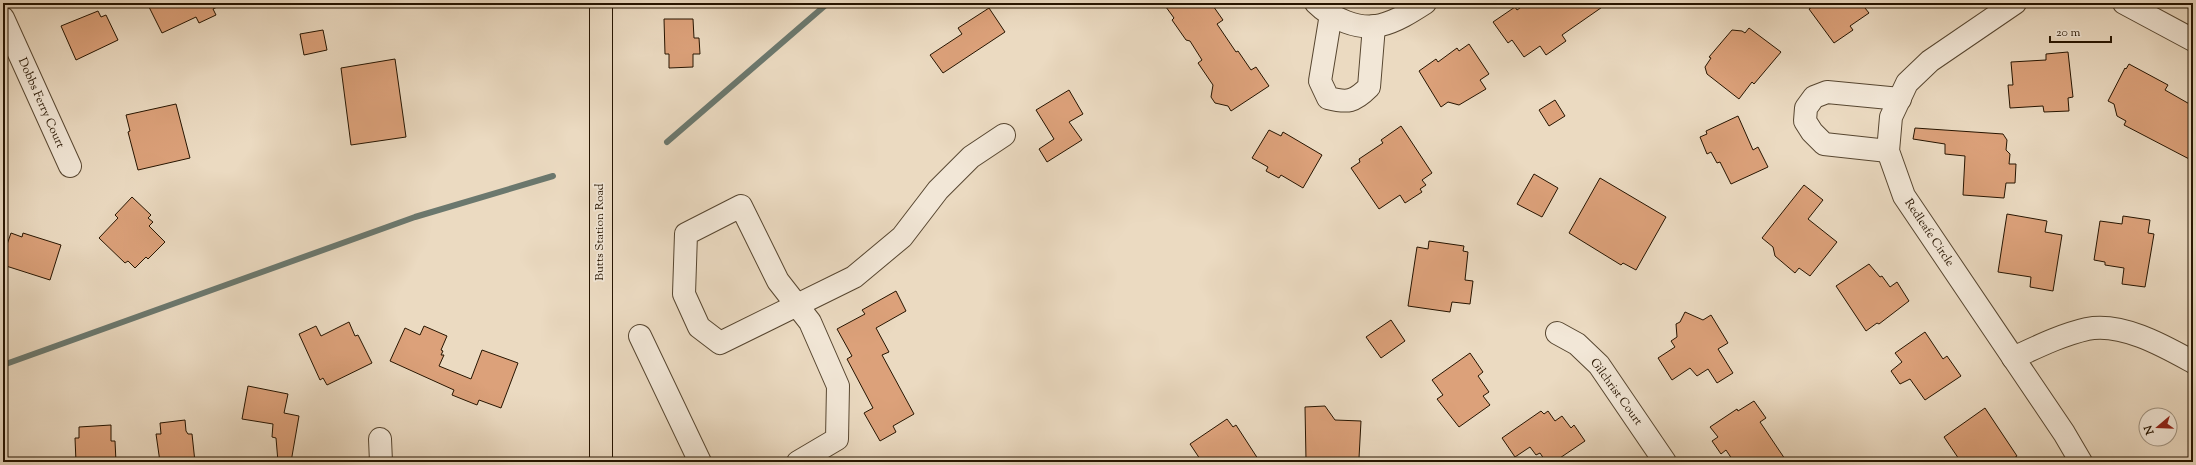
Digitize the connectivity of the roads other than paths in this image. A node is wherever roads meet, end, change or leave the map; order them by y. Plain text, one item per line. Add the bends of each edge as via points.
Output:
1 (602, 3) edge
2 (1425, 3) edge
3 (2015, 3) edge
4 (2124, 3) edge
5 (1324, 8) edge
6 (3, 18) edge
7 (1374, 26) junction
8 (2193, 40) edge
9 (1900, 99) junction
10 (1004, 135) dead end
11 (1888, 151) junction
12 (70, 166) dead end
13 (797, 306) junction
14 (1557, 333) dead end
15 (640, 336) dead end
16 (2013, 358) junction
17 (2193, 362) edge
18 (380, 439) dead end
19 (381, 462) edge
20 (601, 462) edge
21 (700, 462) edge
22 (798, 462) edge
23 (1665, 462) edge
24 (2081, 462) edge

1 - 20 main road, Butts Station Road
2 - 7 street via 1407,14 1380,26
3 - 9 street, Redleafe Circle via 1930,61 1907,83
4 - 8 street
5 - 7 street via 1350,25
5 - 7 street via 1320,81 1328,98 1344,102 1358,98 1369,88
6 - 12 street, Dobbs Ferry Court
9 - 11 street, Redleafe Circle via 1891,117
9 - 11 street via 1827,92 1814,97 1806,108 1805,121 1824,144
10 - 13 street via 971,157 938,190 902,237 854,277
11 - 16 street, Redleafe Circle via 1904,196
13 - 13 street via 778,281 741,206 686,234 684,294 699,327 720,343
13 - 22 street via 810,322 838,386 837,439
14 - 23 street, Gilchrist Court via 1577,344 1599,365
15 - 21 street
16 - 17 street via 2056,338 2089,329 2117,330 2153,340
16 - 24 street, Redleafe Circle
18 - 19 street

